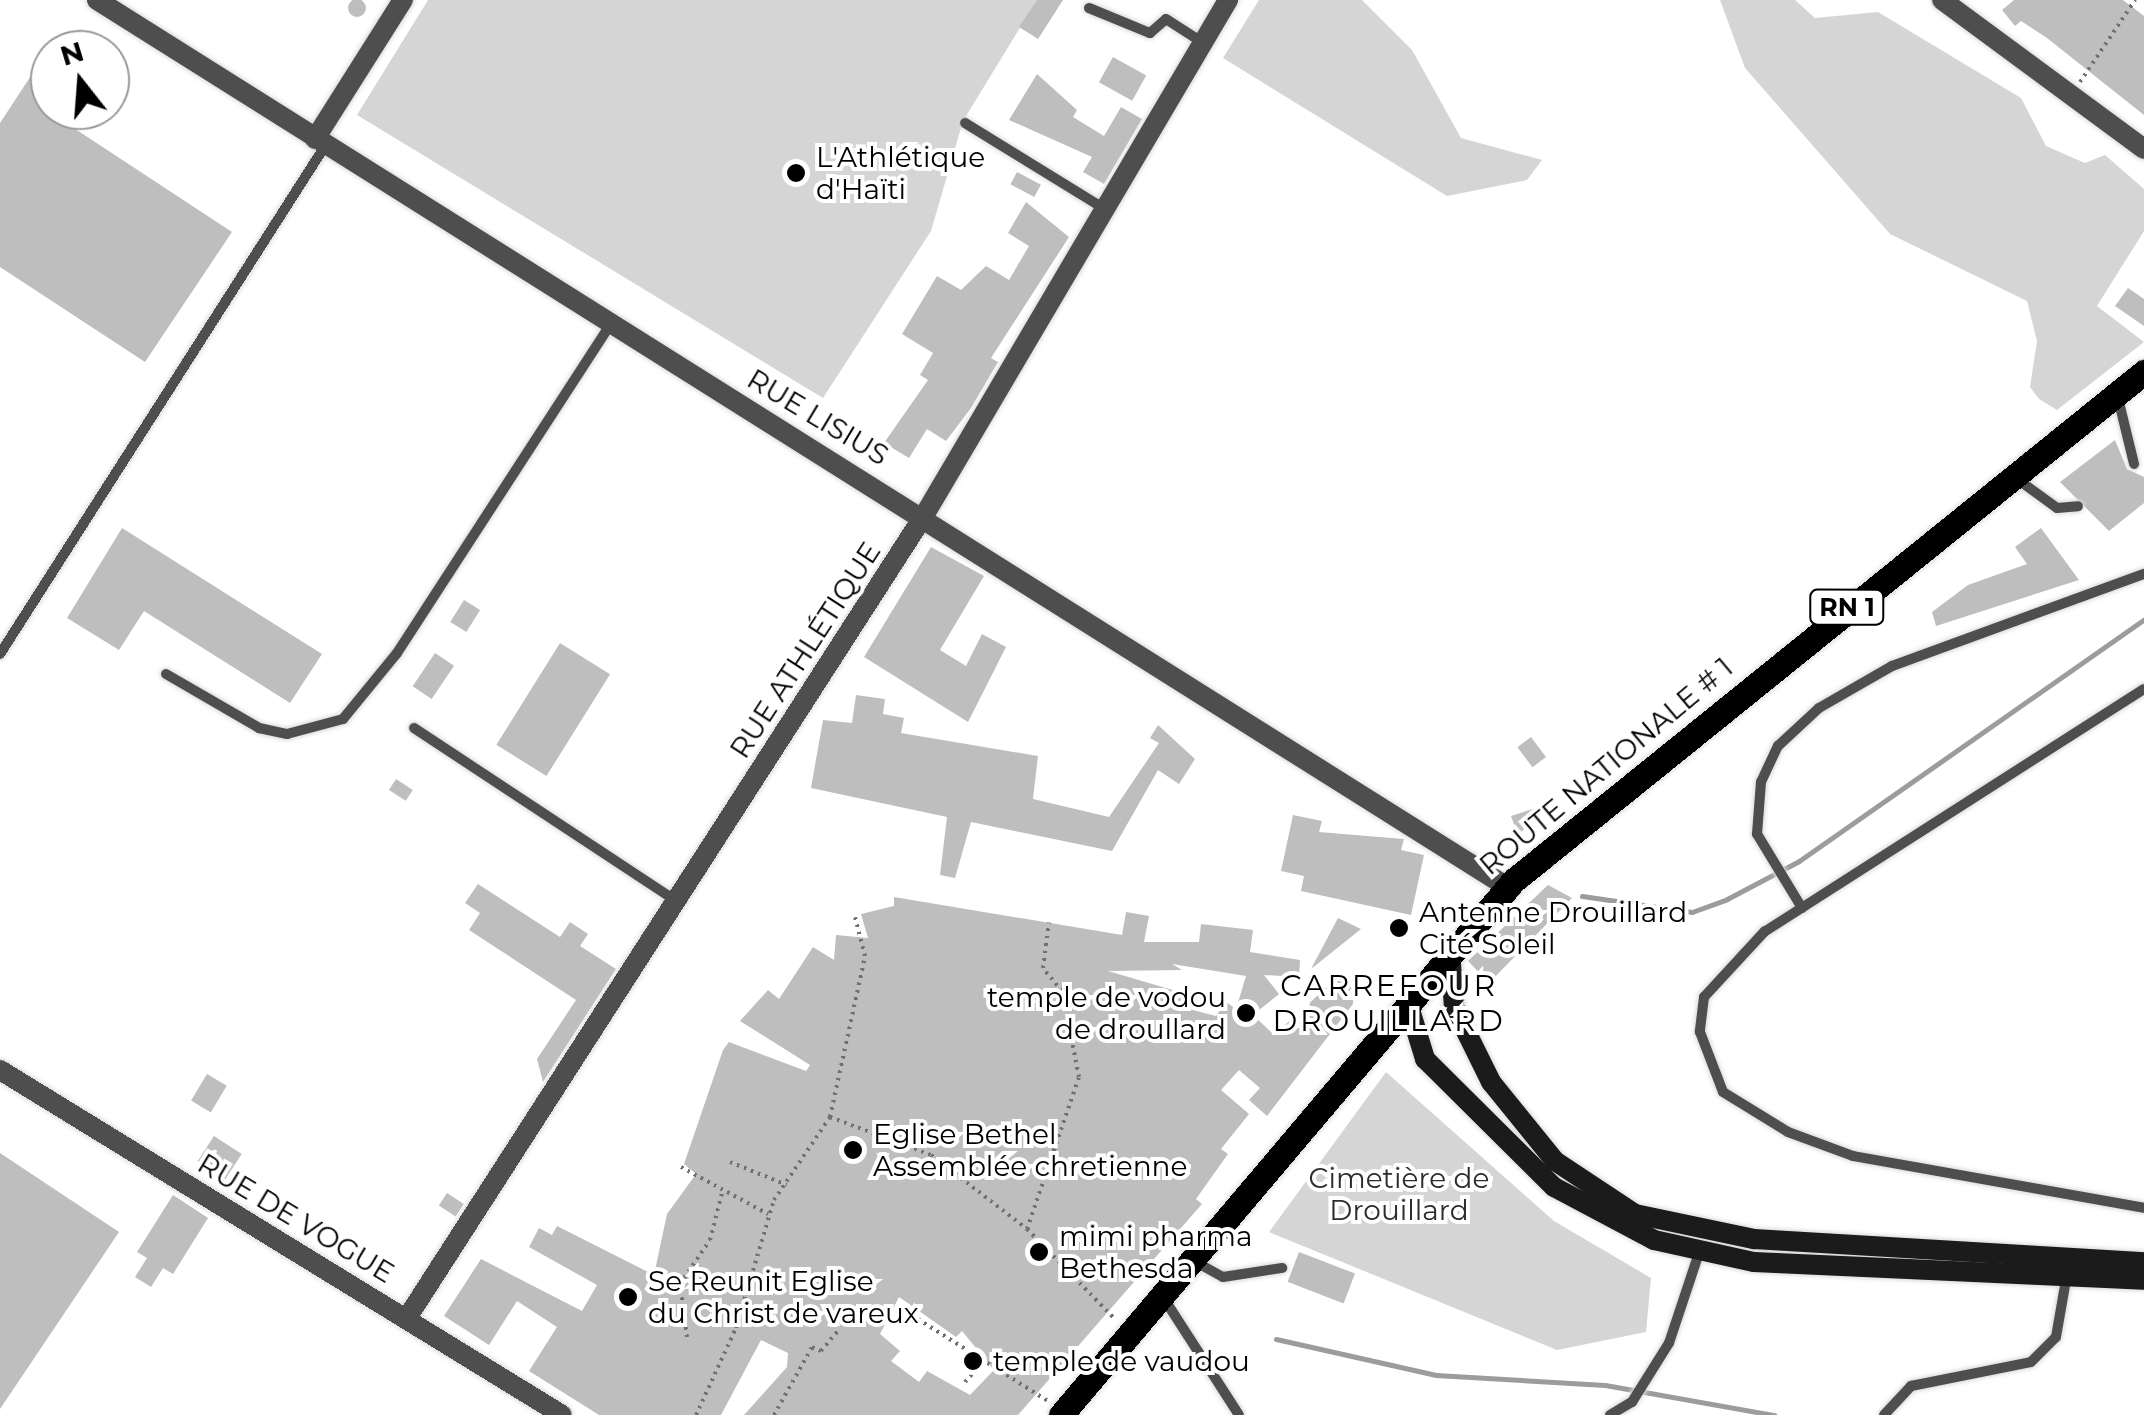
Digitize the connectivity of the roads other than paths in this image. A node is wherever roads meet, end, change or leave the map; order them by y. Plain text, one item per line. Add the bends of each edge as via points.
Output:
1 (97, 0) edge
2 (404, 0) edge
3 (1228, 0) edge
4 (1942, 0) edge
5 (1089, 8) dead end
6 (1202, 42) junction
7 (964, 124) dead end
8 (320, 142) junction
9 (2144, 149) edge
10 (1103, 208) junction
11 (612, 322) junction
12 (2144, 372) edge
13 (2116, 394) junction
14 (2134, 464) dead end
15 (2012, 476) junction
16 (2078, 506) dead end
17 (925, 514) junction
18 (2144, 574) edge
19 (0, 654) edge
20 (166, 674) dead end
21 (2144, 689) edge
22 (414, 728) dead end
23 (1510, 884) junction
24 (676, 900) junction
25 (1802, 908) junction
26 (1450, 945) junction
27 (1407, 1000) junction
28 (0, 1070) edge
29 (2144, 1208) edge
30 (1699, 1253) junction
31 (1188, 1258) junction
32 (2144, 1262) edge
33 (1282, 1268) dead end
34 (2067, 1273) junction
35 (2144, 1280) edge
36 (1160, 1292) junction
37 (408, 1318) junction
38 (1064, 1411) edge
39 (562, 1415) edge
40 (1239, 1415) edge
41 (1610, 1415) edge
42 (1884, 1415) edge

1 - 8 street, RUE LISIUS
2 - 8 street
3 - 6 street, RUE ATHLÉTIQUE
4 - 9 street
5 - 6 lane via 1150,33 1166,20
6 - 10 street, RUE ATHLÉTIQUE
7 - 10 lane
8 - 11 street, RUE LISIUS
8 - 19 lane
10 - 17 street, RUE ATHLÉTIQUE
11 - 17 street, RUE LISIUS
11 - 20 lane via 397,653 343,719 287,734 258,728
12 - 13 main road, ROUTE NATIONALE # 1 / RN 1
13 - 14 lane
13 - 15 main road, ROUTE NATIONALE # 1 / RN 1
15 - 16 lane via 2057,508
15 - 23 main road, ROUTE NATIONALE # 1 / RN 1
17 - 23 street, RUE LISIUS
17 - 24 street, RUE ATHLÉTIQUE
18 - 25 lane via 1948,642 1819,708 1778,746 1755,810 1768,858
21 - 25 lane
22 - 24 lane
23 - 26 main road, ROUTE NATIONALE # 1 / RN 1
24 - 37 street, RUE ATHLÉTIQUE
25 - 29 lane via 1740,954 1704,997 1704,1059 1746,1114 1853,1156
26 - 27 main road, ROUTE NATIONALE # 1 / RN 1
26 - 32 main road via 1454,1007 1491,1082 1556,1161 1634,1214 1754,1240
27 - 30 main road via 1425,1059 1554,1187 1617,1226
27 - 31 main road, ROUTE NATIONALE # 1 / RN 1
28 - 37 street, RUE DE VOGUE
30 - 34 main road
30 - 41 lane via 1658,1362 1632,1402
31 - 33 lane via 1223,1277
31 - 36 main road, ROUTE NATIONALE # 1 / RN 1
34 - 35 main road
34 - 42 lane via 2056,1337 2031,1362 1911,1386
36 - 38 main road, ROUTE NATIONALE # 1 / RN 1
36 - 40 lane
37 - 39 street, RUE DE VOGUE

